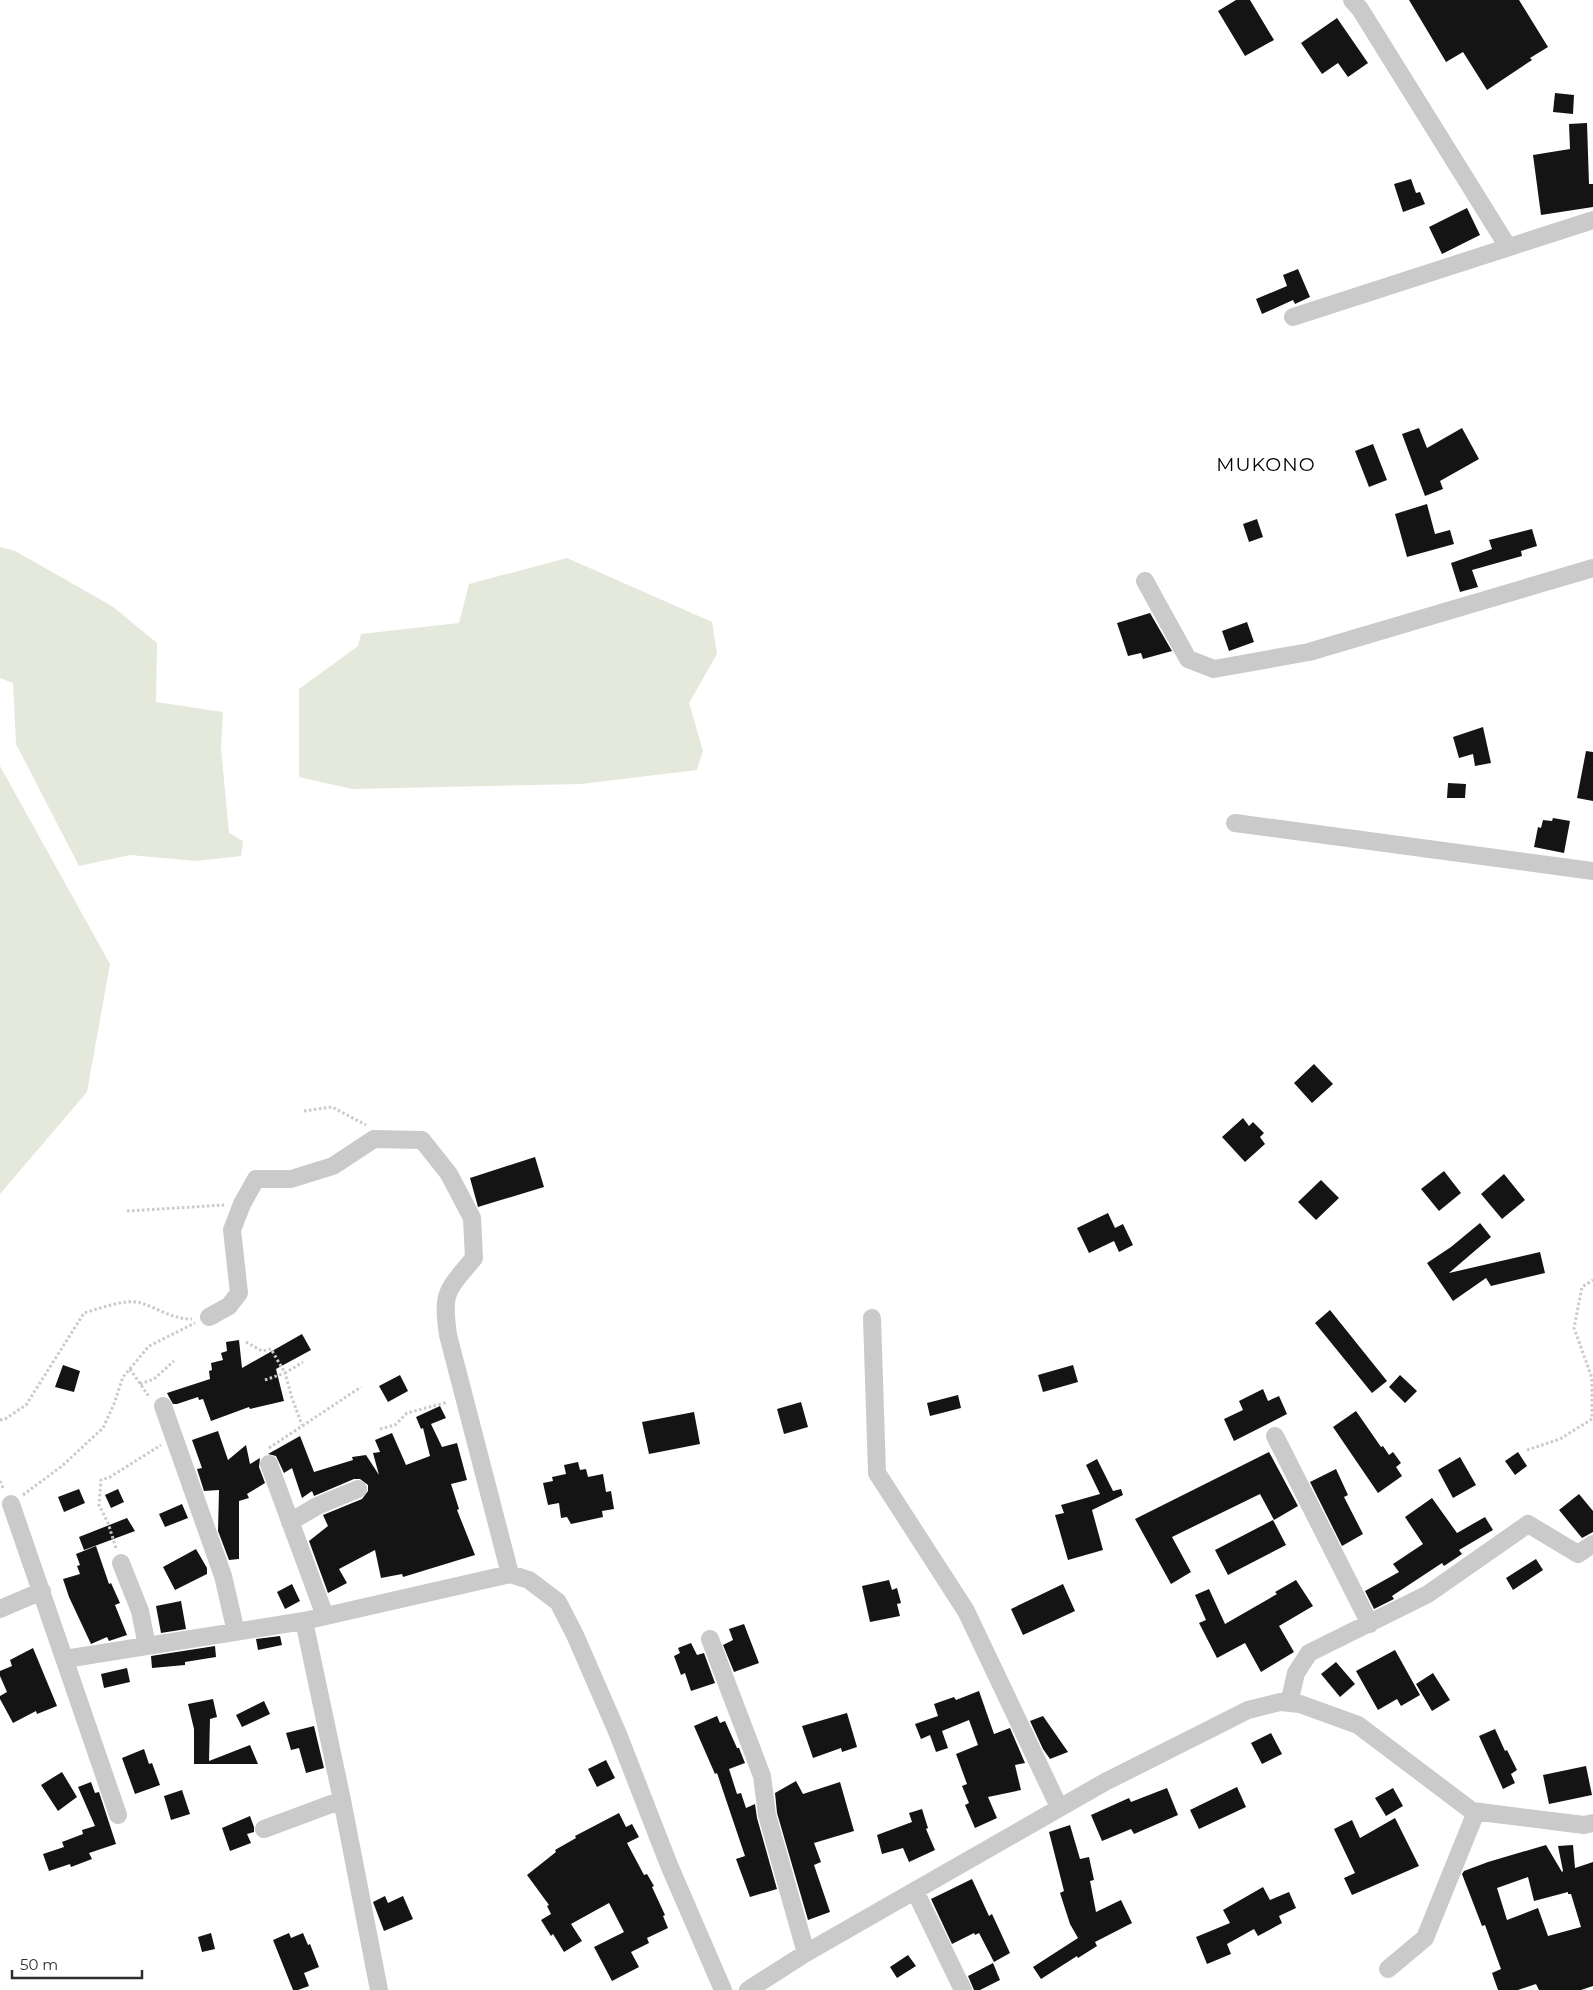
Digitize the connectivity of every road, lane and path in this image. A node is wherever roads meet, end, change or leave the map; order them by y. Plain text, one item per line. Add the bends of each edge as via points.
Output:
1 (1352, 0) edge
2 (1593, 220) edge
3 (1508, 247) junction
4 (1293, 316) dead end
5 (1593, 568) edge
6 (1145, 581) dead end
7 (1235, 823) dead end
8 (1593, 871) edge
9 (304, 1111) dead end
10 (374, 1139) junction
11 (242, 1204) junction
12 (127, 1212) dead end
13 (1593, 1280) edge
14 (209, 1317) junction
15 (872, 1318) dead end
16 (246, 1342) dead end
17 (174, 1361) dead end
18 (303, 1362) dead end
19 (130, 1369) junction
20 (285, 1373) junction
21 (265, 1380) dead end
22 (140, 1384) junction
23 (361, 1387) dead end
24 (464, 1397) junction
25 (163, 1406) joint
26 (0, 1420) edge
27 (302, 1425) junction
28 (380, 1429) dead end
29 (174, 1436) junction
30 (1275, 1436) dead end
31 (1526, 1450) dead end
32 (269, 1464) joint
33 (358, 1489) dead end
34 (11, 1504) joint
35 (290, 1522) junction
36 (1593, 1544) edge
37 (121, 1562) joint
38 (510, 1574) junction
39 (42, 1592) junction
40 (0, 1608) edge
41 (325, 1616) junction
42 (304, 1621) junction
43 (1370, 1624) junction
44 (236, 1632) junction
45 (710, 1639) dead end
46 (147, 1646) junction
47 (64, 1658) junction
48 (1289, 1704) junction
49 (342, 1800) junction
50 (1059, 1807) junction
51 (1476, 1812) junction
52 (118, 1815) dead end
53 (1593, 1823) edge
54 (264, 1829) dead end
55 (915, 1891) junction
56 (806, 1953) junction
57 (1388, 1969) dead end
58 (379, 1990) edge
59 (723, 1990) edge
60 (748, 1990) edge
61 (963, 1990) edge

1 - 3 street
2 - 3 street
3 - 4 street
5 - 6 street via 1309,652 1214,670 1188,659
7 - 8 street
9 - 10 path via 332,1106 366,1125
10 - 11 street via 333,1166 291,1179 256,1179
10 - 24 street via 422,1140 449,1174 472,1218 474,1258 448,1290 444,1307
11 - 12 path
11 - 14 street via 232,1230 239,1294 229,1306
13 - 31 path via 1582,1287 1574,1328 1592,1378 1592,1419 1560,1439
14 - 19 path via 148,1346
14 - 26 path via 189,1320 138,1302 84,1313 26,1405
15 - 50 street via 877,1473 966,1611
16 - 20 path via 262,1351 271,1349
17 - 22 path via 154,1379
18 - 20 path
19 - 22 path
19 - 34 path via 123,1377 102,1428 62,1466
20 - 21 path
20 - 27 path
22 - 25 path via 153,1402
23 - 27 path
24 - 28 path via 408,1413 395,1425
24 - 38 street
25 - 29 street
27 - 32 path via 268,1447
29 - 37 path via 101,1480 99,1505
29 - 44 street via 223,1576
30 - 43 street
32 - 35 street
33 - 35 street via 317,1506
34 - 39 street
35 - 41 street
36 - 43 street via 1578,1554 1528,1524 1428,1594
37 - 46 street via 140,1611
38 - 41 street
38 - 59 street via 530,1580 558,1602 575,1635
39 - 40 street
39 - 47 street
41 - 42 street
42 - 44 street
42 - 49 street
43 - 48 street via 1309,1653 1296,1673
44 - 46 street
45 - 56 street via 762,1776 767,1815
46 - 47 street
47 - 52 street
48 - 50 street via 1280,1702 1248,1710
48 - 51 street via 1300,1704 1358,1725
49 - 54 street
49 - 58 street
50 - 55 street
51 - 53 street via 1584,1825
51 - 57 street via 1426,1938
55 - 56 street
55 - 61 street
56 - 60 street

